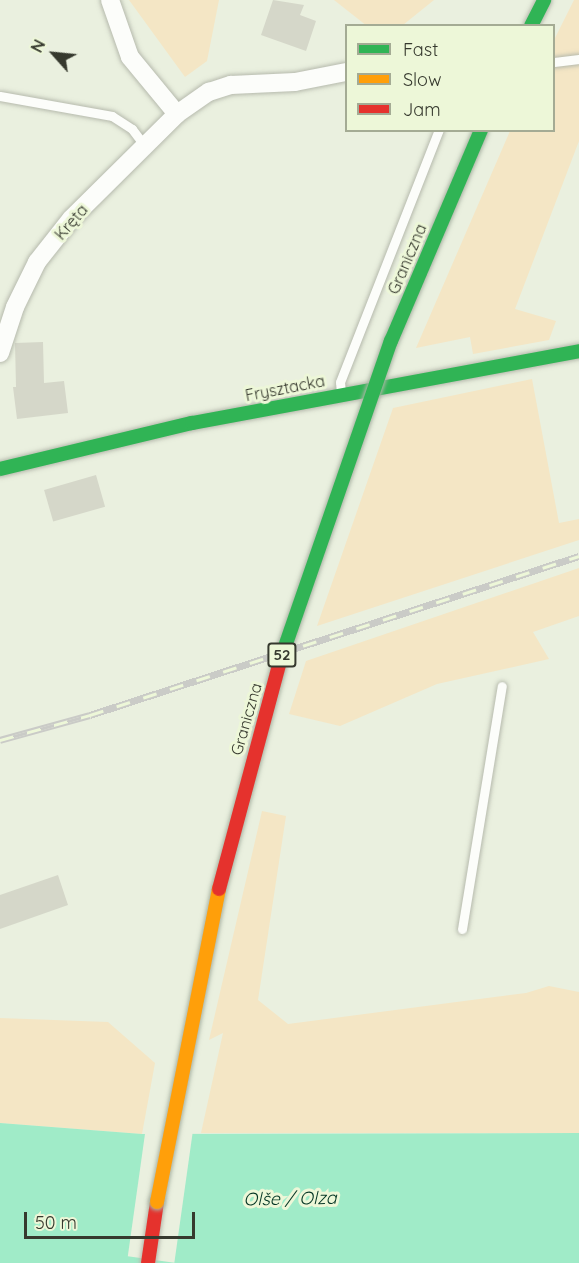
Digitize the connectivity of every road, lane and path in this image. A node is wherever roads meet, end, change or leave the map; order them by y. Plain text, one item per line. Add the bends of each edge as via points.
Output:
1 (110, 0) edge
2 (544, 0) edge
3 (532, 24) edge
4 (579, 59) edge
5 (555, 62) edge
6 (345, 72) edge
7 (0, 96) edge
8 (177, 114) junction
9 (439, 132) edge
10 (481, 132) edge
11 (145, 146) junction
12 (579, 351) edge
13 (0, 353) edge
14 (341, 393) junction
15 (0, 469) edge
16 (502, 686) dead end
17 (462, 929) dead end
18 (148, 1263) edge

1 - 8 street via 130,57
2 - 3 main road
4 - 5 lane
6 - 8 street, Kręta via 295,82 231,85 208,92
7 - 11 lane via 112,116 132,129
8 - 11 street, Kręta
9 - 14 lane via 340,382
10 - 18 main road, Graniczna / 52, bridge via 391,341 288,636 252,754 204,946
11 - 13 street, Kręta via 71,219 37,262 15,308
12 - 14 main road, Frysztacka
14 - 15 main road, Frysztacka via 192,423
16 - 17 lane

